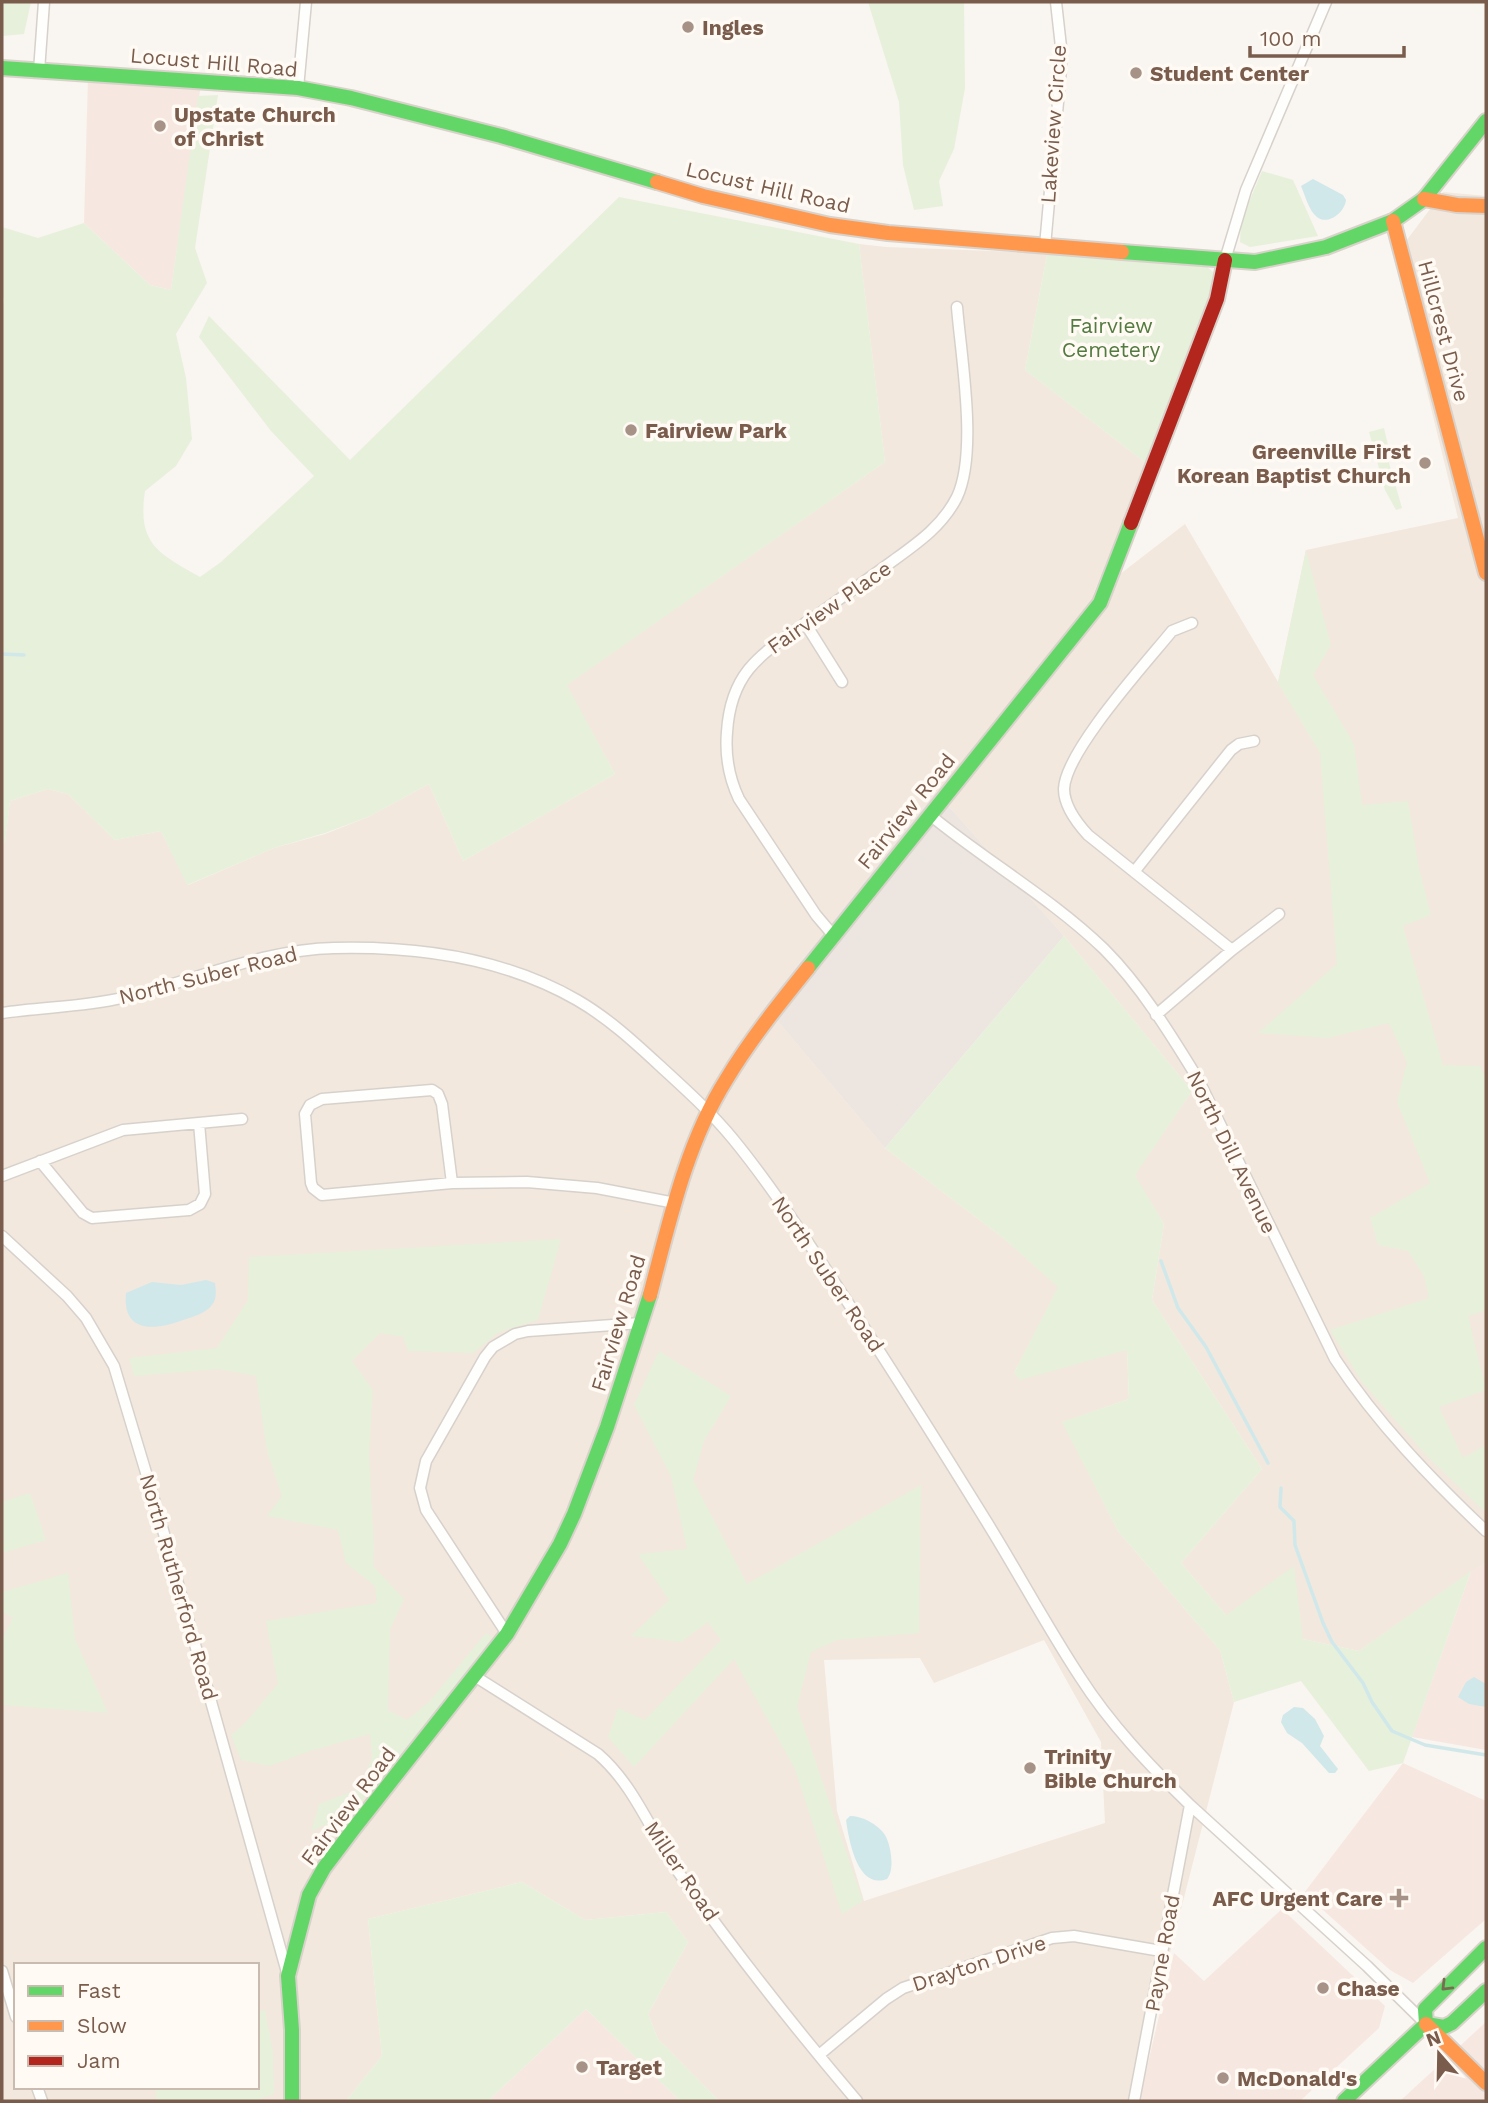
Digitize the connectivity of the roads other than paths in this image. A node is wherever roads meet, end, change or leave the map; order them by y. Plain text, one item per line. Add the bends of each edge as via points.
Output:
1 (44, 2) edge
2 (306, 2) edge
3 (1056, 2) edge
4 (1326, 2) edge
5 (2, 68) edge
6 (39, 71) junction
7 (298, 88) junction
8 (1486, 121) edge
9 (1424, 198) junction
10 (1486, 206) edge
11 (1393, 221) junction
12 (1045, 246) junction
13 (1225, 260) junction
14 (957, 307) dead end
15 (1486, 573) edge
16 (805, 623) junction
17 (1192, 624) dead end
18 (842, 682) dead end
19 (1254, 741) dead end
20 (930, 815) junction
21 (1134, 872) junction
22 (1279, 914) dead end
23 (833, 936) junction
24 (1232, 950) junction
25 (2, 1013) edge
26 (1156, 1015) junction
27 (709, 1113) junction
28 (242, 1118) dead end
29 (199, 1123) junction
30 (40, 1161) junction
31 (2, 1176) edge
32 (452, 1183) junction
33 (675, 1203) junction
34 (2, 1236) edge
35 (641, 1323) junction
36 (1486, 1531) edge
37 (508, 1634) junction
38 (476, 1676) junction
39 (1190, 1805) junction
40 (1486, 1948) edge
41 (1161, 1951) junction
42 (2, 1971) edge
43 (288, 1976) junction
44 (1486, 1991) edge
45 (14, 2010) edge
46 (1426, 2024) junction
47 (819, 2055) junction
48 (1486, 2083) edge
49 (292, 2101) edge
50 (857, 2101) edge
51 (1133, 2101) edge
52 (1344, 2101) edge

1 - 6 street
2 - 7 street
3 - 12 street, Lakeview Circle via 1062,47
4 - 13 street via 1246,190
5 - 6 street, Locust Hill Road
6 - 7 street, Locust Hill Road
7 - 12 street, Locust Hill Road via 431,117 784,216 888,233
8 - 9 street, Locust Hill Road
9 - 10 street
9 - 11 street, Locust Hill Road
11 - 13 street, Locust Hill Road via 1297,254 1255,262
11 - 15 street, Hillcrest Drive
12 - 13 street, Locust Hill Road
13 - 20 street, Fairview Road via 1217,299 1100,604
14 - 16 street, Fairview Place via 968,440 958,495 929,535
16 - 18 street
16 - 23 street, Fairview Place via 766,649 744,675 730,709 727,762 740,799
17 - 21 street via 1172,631 1067,771 1064,791 1076,821
19 - 21 street via 1231,750
20 - 23 street, Fairview Road
20 - 26 street, North Dill Avenue via 1082,929
21 - 24 street
22 - 24 street
23 - 27 street, Fairview Road via 753,1038
24 - 26 street
25 - 27 street, North Suber Road via 120,999 317,948 453,956 513,972 574,998 626,1034
26 - 36 street, North Dill Avenue via 1198,1079 1335,1359 1416,1462
27 - 33 street, Fairview Road
27 - 39 street, North Suber Road via 759,1171 832,1278 1082,1680 1138,1752
28 - 29 street
29 - 30 street via 123,1130
29 - 30 street via 205,1194 200,1204 188,1210 92,1218
30 - 31 street
32 - 32 street via 323,1195 311,1183 304,1114 323,1099 432,1090 442,1104
32 - 33 street via 562,1184
33 - 35 street, Fairview Road
34 - 43 street, North Rutherford Road via 80,1311 114,1366
35 - 37 street, Fairview Road via 574,1514
35 - 37 street via 528,1331 500,1340 485,1357 426,1461 420,1488 426,1510
37 - 38 street, Fairview Road
38 - 43 street, Fairview Road via 324,1868 303,1913
38 - 47 street, Miller Road via 614,1768 678,1872
39 - 41 street, Payne Road
39 - 46 street, North Suber Road
40 -> 46 street via 1425,2009
41 - 47 street, Drayton Drive via 1074,1936 1052,1938 903,1988
41 - 51 street, Payne Road
42 - 45 street
43 - 49 street, Fairview Road
44 - 46 street via 1452,2023 1444,2027
46 - 48 street
46 - 52 street
47 - 50 street, Miller Road

